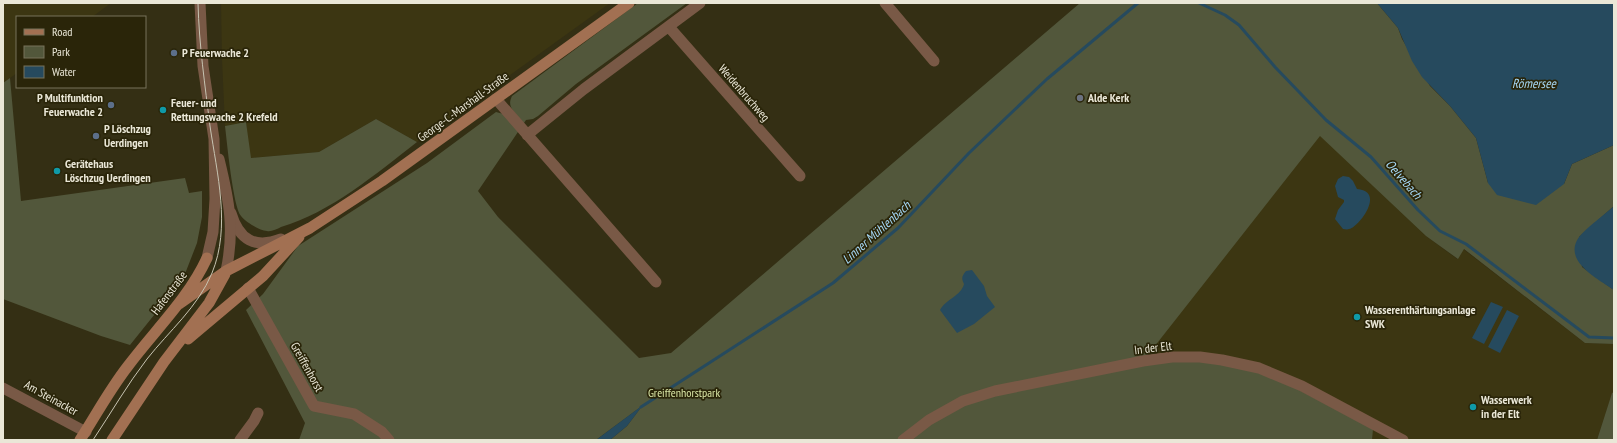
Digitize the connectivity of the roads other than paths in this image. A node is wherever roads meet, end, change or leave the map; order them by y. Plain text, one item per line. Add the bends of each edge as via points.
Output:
1 (200, 3) edge
2 (629, 3) edge
3 (700, 3) edge
4 (885, 3) edge
5 (669, 27) junction
6 (934, 61) dead end
7 (496, 99) junction
8 (527, 135) junction
9 (214, 139) junction
10 (800, 176) dead end
11 (229, 206) junction
12 (310, 228) junction
13 (263, 247) junction
14 (207, 258) joint
15 (268, 269) junction
16 (226, 272) junction
17 (656, 282) dead end
18 (248, 288) junction
19 (179, 304) junction
20 (164, 362) junction
21 (3, 388) edge
22 (258, 413) dead end
23 (83, 436) edge
24 (112, 440) edge
25 (240, 440) edge
26 (389, 440) edge
27 (903, 440) edge
28 (1403, 440) edge

1 - 9 street, Hafenstraße via 203,66
2 - 7 main road, George-C.-Marshall-Straße
3 - 5 street
4 - 6 street
5 - 8 street via 584,89
5 - 10 street, Weidenbruchweg
7 - 8 street
7 - 12 main road, George-C.-Marshall-Straße via 382,181
8 - 17 street
9 - 11 street, Hafenstraße
9 - 14 street, Hafenstraße via 215,200 213,232
11 - 13 street via 237,229
11 - 16 street, Hafenstraße via 231,232
12 - 13 main road, George-C.-Marshall-Straße
12 - 15 main road
13 - 15 street via 270,260
13 - 16 main road, George-C.-Marshall-Straße
14 - 19 main road, Hafenstraße via 198,277
15 - 18 main road
16 - 19 main road, George-C.-Marshall-Straße
16 - 20 main road, Hafenstraße via 209,302
18 - 20 main road
18 - 26 street, Greiffenhorst via 314,406 354,414 382,432
19 - 23 main road, Hafenstraße via 128,366
20 - 24 main road, Hafenstraße
21 - 23 street, Am Steinacker
22 - 25 street
27 - 28 street, In der Elt via 929,420 963,401 995,391 1143,361 1200,358 1259,368 1322,396

